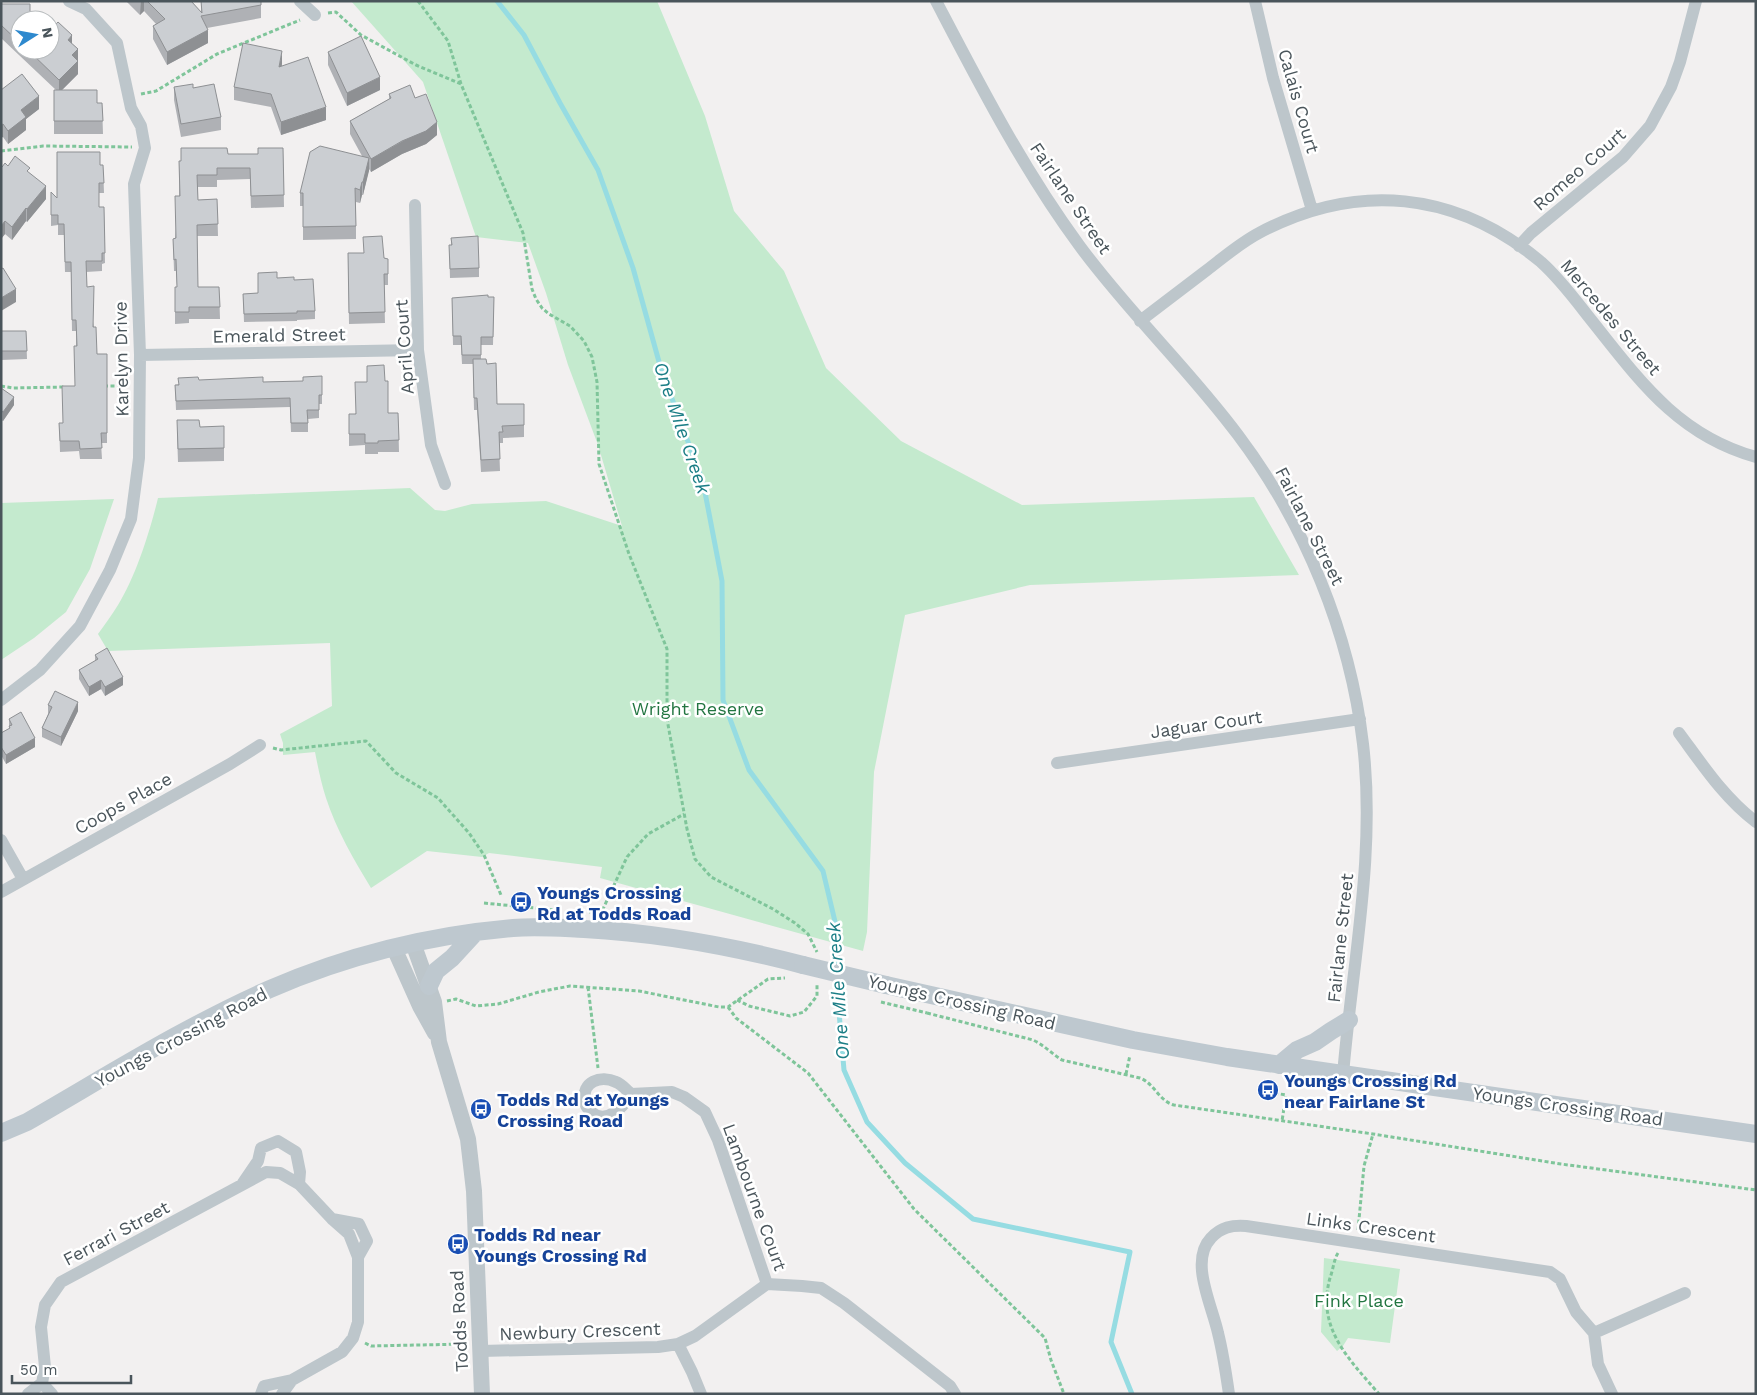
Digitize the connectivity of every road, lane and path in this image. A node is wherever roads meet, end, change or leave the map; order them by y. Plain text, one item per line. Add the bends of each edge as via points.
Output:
1 (69, 1) edge
2 (300, 1) edge
3 (418, 1) edge
4 (936, 1) edge
5 (1255, 1) edge
6 (1696, 1) edge
7 (316, 16) junction
8 (461, 84) junction
9 (128, 96) junction
10 (146, 148) junction
11 (1, 151) edge
12 (416, 205) dead end
13 (1312, 210) junction
14 (1519, 246) junction
15 (1140, 321) junction
16 (418, 350) junction
17 (140, 355) junction
18 (1, 386) edge
19 (97, 386) edge
20 (140, 386) junction
21 (69, 387) edge
22 (1756, 457) edge
23 (445, 484) dead end
24 (1, 700) edge
25 (1360, 719) junction
26 (1679, 733) dead end
27 (260, 745) joint
28 (1057, 763) dead end
29 (684, 814) junction
30 (1756, 822) edge
31 (1, 840) edge
32 (23, 879) junction
33 (1, 892) edge
34 (501, 895) dead end
35 (484, 903) dead end
36 (559, 910) dead end
37 (588, 912) dead end
38 (475, 933) junction
39 (413, 943) junction
40 (394, 948) junction
41 (818, 954) dead end
42 (788, 978) dead end
43 (817, 979) dead end
44 (429, 986) junction
45 (588, 987) junction
46 (737, 1000) junction
47 (447, 1001) dead end
48 (728, 1007) junction
49 (927, 1013) dead end
50 (1349, 1020) junction
51 (439, 1042) junction
52 (1130, 1054) dead end
53 (1279, 1065) junction
54 (1126, 1074) junction
55 (1343, 1074) junction
56 (599, 1078) junction
57 (1268, 1092) dead end
58 (631, 1094) junction
59 (1282, 1121) junction
60 (27, 1122) junction
61 (1, 1133) edge
62 (1372, 1134) junction
63 (1756, 1134) edge
64 (1, 1147) edge
65 (299, 1184) junction
66 (242, 1185) junction
67 (1756, 1190) edge
68 (1357, 1236) dead end
69 (1346, 1254) dead end
70 (767, 1284) junction
71 (1685, 1293) dead end
72 (1594, 1333) junction
73 (353, 1338) junction
74 (678, 1344) junction
75 (481, 1348) junction
76 (292, 1380) junction
77 (42, 1383) junction
78 (28, 1394) edge
79 (52, 1394) edge
80 (261, 1394) edge
81 (282, 1394) edge
82 (482, 1394) edge
83 (701, 1394) edge
84 (955, 1394) edge
85 (1064, 1394) edge
86 (1229, 1394) edge
87 (1379, 1394) edge
88 (1612, 1394) edge

1 - 9 street via 86,9 118,43
2 - 7 street
3 - 8 path via 448,41
4 - 15 street, Fairlane Street via 1038,186
5 - 13 street, Calais Court via 1273,78
6 - 14 street, Romeo Court via 1672,88 1650,126 1623,157 1530,233
7 - 8 path via 336,12 361,35 416,65
7 - 9 path via 288,23 217,54 156,91
8 - 29 path via 523,233 536,299 549,314 570,326 584,341 592,357 597,382 600,464 629,554 667,649 667,719
9 - 10 street
10 - 11 path via 43,146
10 - 17 street, Karelyn Drive via 134,184
12 - 16 street, April Court
13 - 14 street, Mercedes Street via 1361,200 1415,203 1468,217
13 - 15 street, Mercedes Street via 1258,234
14 - 22 street, Mercedes Street via 1562,283 1645,386 1671,413 1723,446
15 - 25 street, Fairlane Street via 1237,433 1281,499 1328,599
16 - 17 street, Emerald Street
16 - 23 street, April Court via 431,445
17 - 20 street, Karelyn Drive
18 - 21 path
19 - 20 path
20 - 24 street, Karelyn Drive via 139,458 131,519 110,570 80,626 40,670
25 - 28 street, Jaguar Court
25 - 50 street, Fairlane Street via 1366,782 1367,852
26 - 30 street via 1726,794
27 - 32 street, Coops Place
27 - 34 path via 281,750 366,741 396,773 438,798 469,833 484,855
29 - 37 path via 648,834 627,857 603,909
29 - 41 path via 695,859 711,877 795,923 808,934
31 - 32 street
32 - 33 street, Coops Place
35 - 36 path
38 - 39 main road, Youngs Crossing Road
38 - 44 main road via 436,971
38 - 53 main road, Youngs Crossing Road, bridge via 514,928 619,931 685,939 751,951 1132,1040
39 - 40 main road, Youngs Crossing Road
39 - 44 street, Todds Road
40 - 51 street, Todds Road
40 - 60 main road, Youngs Crossing Road via 314,972 239,1003
42 - 46 path via 768,979
43 - 46 path via 817,996 804,1012 790,1016
44 - 51 street, Todds Road
45 - 47 path via 570,986 498,1004 476,1006 456,999
45 - 48 path via 639,991
45 - 56 path
46 - 48 path
48 - 85 path via 736,1018 808,1073 914,1209 1045,1338
49 - 54 path via 1033,1040 1062,1060
50 - 53 main road via 1297,1050
50 - 55 street, Fairlane Street
51 - 75 street, Todds Road via 468,1139 474,1191
52 - 54 path
53 - 55 main road, Youngs Crossing Road
54 - 59 path via 1144,1079 1170,1104
55 - 63 main road, Youngs Crossing Road
56 - 58 street via 618,1083
56 - 58 street via 592,1081 585,1094 585,1102 593,1114 607,1117
57 - 59 path via 1286,1094
58 - 70 street, Lambourne Court via 672,1092 705,1112 718,1140
59 - 62 path
60 - 61 main road, Youngs Crossing Road
60 - 64 main road, Youngs Crossing Road
62 - 67 path
62 - 68 path via 1364,1166
65 - 66 street, Ferrari Street via 280,1173 266,1172
65 - 66 street, Ferrari Street via 296,1152 278,1141 261,1148 258,1161
65 - 73 street, Ferrari Street via 332,1219 359,1224 367,1241 358,1257 358,1322
66 - 77 street, Ferrari Street via 61,1282 45,1305 41,1326
69 - 87 path via 1337,1253 1328,1286 1329,1321 1342,1349
70 - 74 street, Newbury Crescent via 696,1336
70 - 84 street via 820,1288 862,1316 950,1386
71 - 72 street
72 - 86 street, Links Crescent via 1576,1312 1560,1279 1550,1272 1234,1225 1209,1240 1204,1247 1201,1264
72 - 88 street via 1598,1364
73 - 75 path via 371,1346 464,1344
73 - 76 street via 342,1352
74 - 75 street, Newbury Crescent via 658,1347
74 - 83 street
75 - 82 street, Todds Road
76 - 80 street via 264,1386
76 - 81 street
77 - 78 street
77 - 79 street

